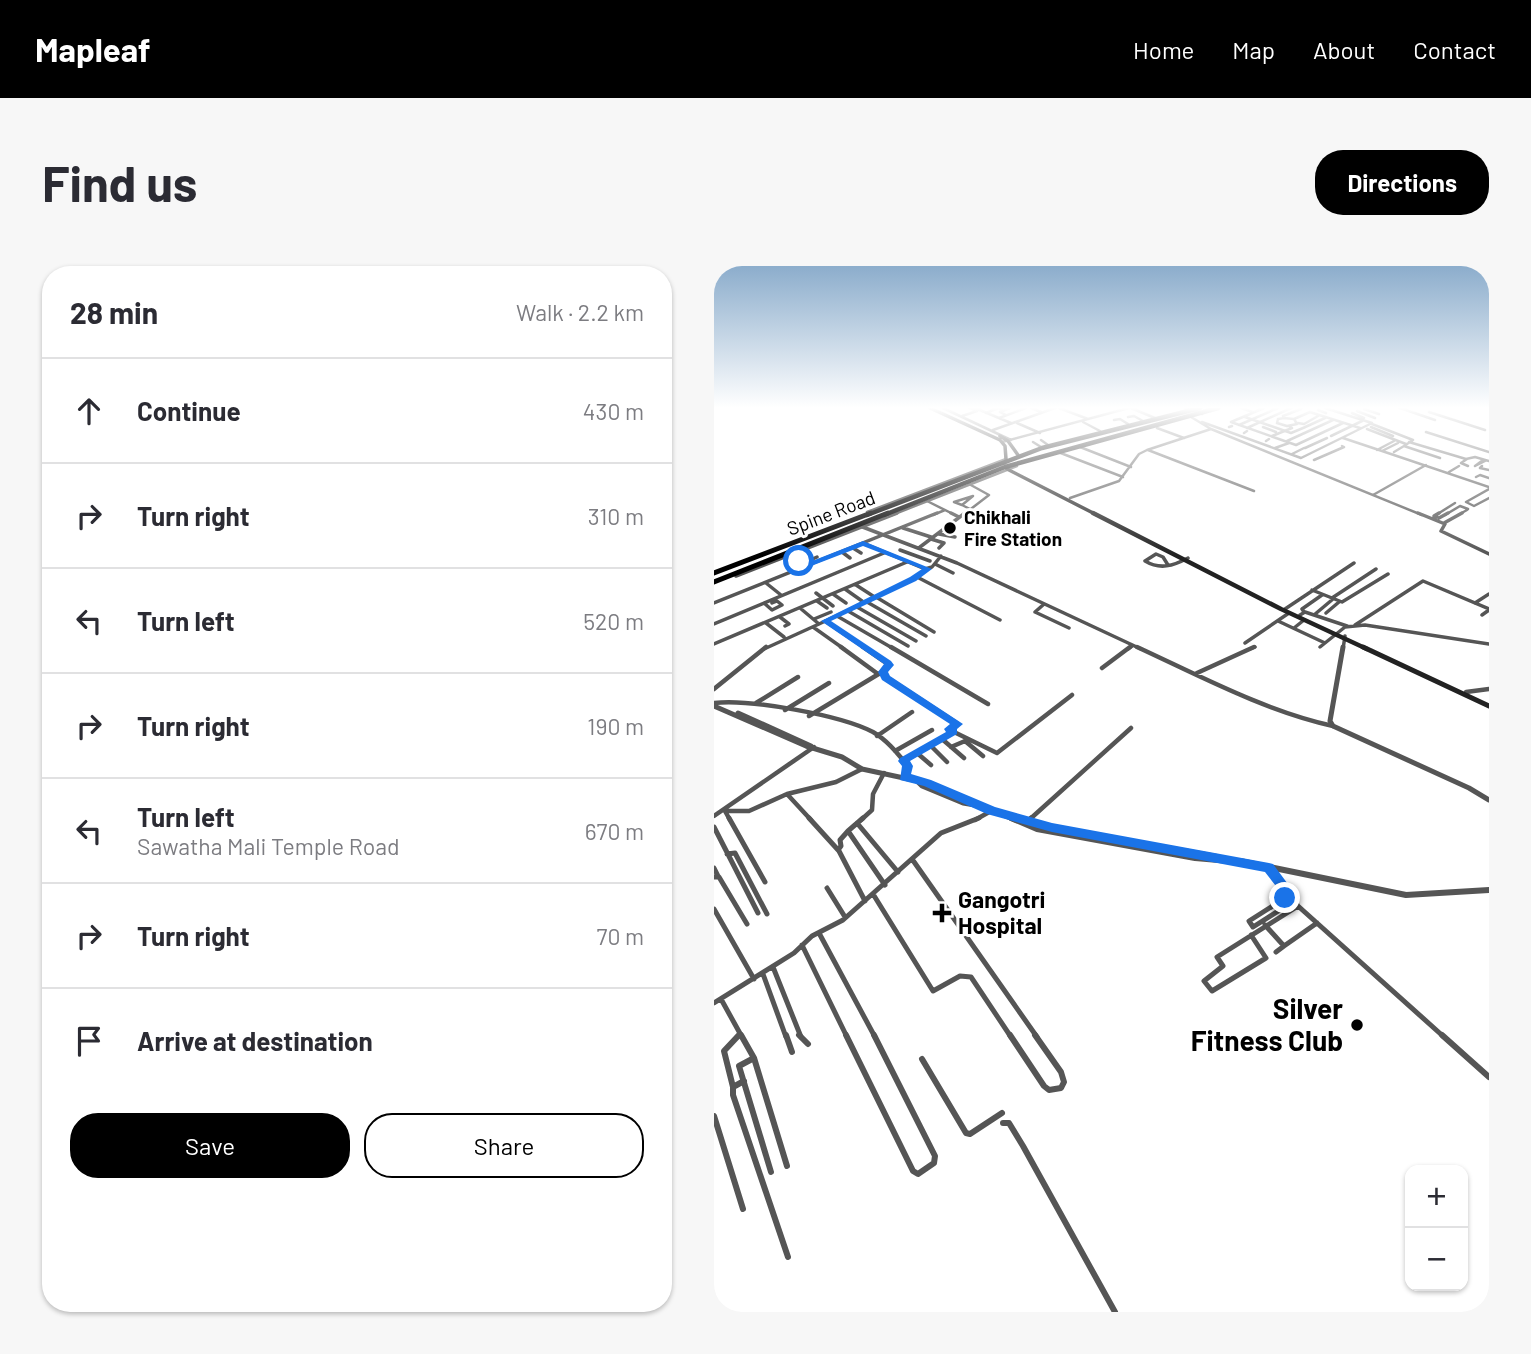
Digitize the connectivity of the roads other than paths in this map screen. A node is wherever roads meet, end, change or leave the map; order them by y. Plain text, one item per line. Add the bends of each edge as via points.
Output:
1 (1005, 457) edge
2 (1017, 457) edge
3 (1020, 457) edge
4 (1036, 457) edge
5 (1037, 457) edge
6 (1041, 457) edge
7 (1071, 457) edge
8 (1105, 457) edge
9 (1137, 457) edge
10 (1165, 457) edge
11 (1278, 457) edge
12 (1322, 457) edge
13 (1404, 457) edge
14 (1460, 457) edge
15 (1318, 459) dead end
16 (1467, 459) junction
17 (1006, 460) junction
18 (1023, 461) junction
19 (1486, 461) edge
20 (1426, 465) junction
21 (1459, 466) dead end
22 (1468, 466) dead end
23 (1014, 467) junction
24 (1131, 467) junction
25 (1007, 468) junction
26 (1489, 470) edge
27 (1449, 472) junction
28 (1123, 477) junction
29 (1476, 477) dead end
30 (1489, 478) edge
31 (970, 484) junction
32 (1489, 488) edge
33 (1254, 491) dead end
34 (944, 492) junction
35 (1372, 496) junction
36 (1070, 498) junction
37 (1489, 498) edge
38 (927, 500) junction
39 (1455, 503) dead end
40 (961, 506) junction
41 (970, 509) junction
42 (945, 510) junction
43 (959, 517) junction
44 (1435, 518) junction
45 (1444, 523) junction
46 (861, 526) junction
47 (902, 527) junction
48 (1131, 532) junction
49 (937, 533) junction
50 (885, 534) junction
51 (955, 537) dead end
52 (931, 538) junction
53 (863, 543) junction
54 (852, 547) junction
55 (920, 548) junction
56 (939, 548) dead end
57 (900, 550) dead end
58 (841, 552) junction
59 (884, 553) junction
60 (861, 554) dead end
61 (912, 554) junction
62 (1489, 554) edge
63 (941, 556) junction
64 (817, 557) dead end
65 (873, 557) junction
66 (850, 558) dead end
67 (1187, 559) junction
68 (799, 561) dead end
69 (930, 561) dead end
70 (907, 562) junction
71 (882, 563) dead end
72 (811, 564) junction
73 (935, 564) junction
74 (1354, 564) dead end
75 (1168, 565) junction
76 (806, 566) junction
77 (928, 569) junction
78 (1377, 569) dead end
79 (714, 572) edge
80 (953, 573) dead end
81 (1388, 574) dead end
82 (806, 576) dead end
83 (917, 577) junction
84 (815, 582) junction
85 (766, 583) junction
86 (714, 584) edge
87 (855, 584) junction
88 (805, 586) junction
89 (824, 587) dead end
90 (845, 589) junction
91 (1312, 590) junction
92 (833, 594) junction
93 (1323, 594) junction
94 (1489, 594) edge
95 (782, 595) junction
96 (874, 597) junction
97 (823, 598) junction
98 (1333, 598) junction
99 (817, 601) junction
100 (864, 601) junction
101 (1340, 601) junction
102 (714, 603) edge
103 (846, 603) dead end
104 (1475, 603) junction
105 (1043, 605) junction
106 (833, 606) dead end
107 (857, 607) junction
108 (800, 608) junction
109 (1489, 609) edge
110 (848, 611) junction
111 (1287, 611) junction
112 (1302, 613) junction
113 (1326, 613) dead end
114 (1314, 615) junction
115 (1482, 615) dead end
116 (837, 616) junction
117 (782, 617) junction
118 (814, 619) junction
119 (1000, 620) dead end
120 (1304, 620) junction
121 (825, 621) junction
122 (1278, 621) junction
123 (766, 623) junction
124 (714, 624) edge
125 (819, 624) junction
126 (1354, 625) junction
127 (785, 626) dead end
128 (1348, 626) junction
129 (813, 627) junction
130 (1069, 628) dead end
131 (1294, 628) junction
132 (934, 632) dead end
133 (926, 636) dead end
134 (1342, 636) junction
135 (784, 637) dead end
136 (916, 641) dead end
137 (1245, 643) dead end
138 (1325, 643) junction
139 (714, 644) edge
140 (1489, 645) edge
141 (908, 646) dead end
142 (1132, 646) junction
143 (1320, 647) dead end
144 (1255, 648) dead end
145 (1102, 668) dead end
146 (883, 674) junction
147 (1196, 674) junction
148 (798, 677) dead end
149 (829, 683) dead end
150 (714, 689) edge
151 (1489, 689) edge
152 (1466, 692) junction
153 (1072, 695) dead end
154 (714, 703) edge
155 (755, 704) junction
156 (988, 704) dead end
157 (1489, 704) edge
158 (785, 710) junction
159 (912, 712) dead end
160 (809, 716) junction
161 (1333, 726) junction
162 (1131, 728) dead end
163 (932, 730) dead end
164 (954, 732) junction
165 (877, 736) junction
166 (942, 738) junction
167 (930, 745) junction
168 (813, 746) junction
169 (951, 747) junction
170 (895, 751) junction
171 (917, 753) junction
172 (983, 756) dead end
173 (964, 758) dead end
174 (904, 761) junction
175 (947, 762) dead end
176 (930, 765) dead end
177 (862, 769) junction
178 (884, 773) junction
179 (904, 777) junction
180 (787, 794) junction
181 (1489, 800) edge
182 (725, 811) junction
183 (991, 811) junction
184 (714, 816) edge
185 (1010, 817) junction
186 (1029, 820) junction
187 (857, 823) junction
188 (714, 827) edge
189 (848, 831) junction
190 (838, 850) junction
191 (727, 854) junction
192 (912, 859) junction
193 (1242, 862) junction
194 (714, 868) edge
195 (1269, 868) junction
196 (898, 872) junction
197 (716, 876) edge
198 (765, 882) dead end
199 (885, 885) junction
200 (827, 888) dead end
201 (1489, 890) edge
202 (873, 894) junction
203 (865, 901) junction
204 (1294, 901) junction
205 (714, 909) edge
206 (758, 913) dead end
207 (767, 914) dead end
208 (845, 917) junction
209 (1317, 923) junction
210 (747, 924) dead end
211 (1265, 925) junction
212 (819, 933) junction
213 (1251, 935) junction
214 (802, 944) junction
215 (1284, 946) junction
216 (1276, 951) dead end
217 (773, 967) junction
218 (763, 974) junction
219 (754, 979) junction
220 (716, 1000) edge
221 (740, 1034) junction
222 (808, 1044) dead end
223 (792, 1052) dead end
224 (754, 1058) junction
225 (922, 1059) dead end
226 (1489, 1077) edge
227 (744, 1081) junction
228 (733, 1087) junction
229 (1002, 1113) dead end
230 (714, 1116) edge
231 (1005, 1122) dead end
232 (787, 1166) dead end
233 (771, 1172) dead end
234 (743, 1209) dead end
235 (788, 1257) dead end
236 (1115, 1312) edge

1 - 17 main road
2 - 79 main road, Spine Road
3 - 18 main road
4 - 18 main road
5 - 34 main road, Spine Road
6 - 23 street, Spine Road
7 - 28 street
8 - 24 street
9 - 24 street
10 - 33 street
11 - 35 street
12 - 15 street
13 - 20 street
14 - 16 street
16 - 19 street
16 - 22 street via 1461,463
17 - 18 main road
17 - 25 main road
17 - 79 street, Spine Road
18 - 23 main road
19 - 26 street via 1480,468
20 - 27 street
20 - 35 street
21 - 27 street
23 - 25 main road
23 - 36 main road
23 - 48 main road
24 - 28 street
25 - 31 street, Spine Road
25 - 34 main road
25 - 48 main road
27 - 32 street
28 - 36 street via 1110,486
29 - 30 street
31 - 38 street, Spine Road
31 - 41 street via 989,495
32 - 37 street via 1465,503 1474,506
34 - 46 main road, Spine Road
35 - 44 street
36 - 48 main road
38 - 42 street
38 - 46 street, Spine Road
39 - 44 street
40 - 40 street via 954,502 973,496 967,501
40 - 41 street
41 - 43 street
42 - 43 street
42 - 47 street
43 - 49 street
44 - 45 street
44 - 45 street via 1460,506 1468,509
45 - 62 street via 1441,531
46 - 50 street
46 - 86 main road, Spine Road
47 - 50 street
47 - 52 street
48 - 67 main road
49 - 51 street
49 - 52 street
50 - 53 street
50 - 55 street
52 - 55 street
52 - 56 street via 944,543
53 - 54 street
53 - 59 street
54 - 58 street
54 - 60 street
55 - 61 street
55 - 63 street
57 - 61 street
58 - 66 street
58 - 72 street
59 - 65 street
59 - 70 street
61 - 69 street
63 - 73 street
63 - 105 street
64 - 72 street via 808,561
65 - 71 street
65 - 84 street
67 - 75 street
67 - 111 main road
68 - 76 street
70 - 77 street
70 - 87 street
72 - 76 street
73 - 77 street
73 - 80 street
74 - 91 street
75 - 75 street via 1157,554 1145,561 1156,568
76 - 85 street
77 - 83 street
78 - 98 street
81 - 101 street
82 - 84 street
83 - 96 street
83 - 119 street
84 - 88 street
84 - 89 street
85 - 95 street
85 - 102 street
87 - 90 street
87 - 96 street
88 - 95 street
88 - 97 street
90 - 92 street
90 - 100 street
91 - 93 street
91 - 111 street
92 - 97 street
92 - 103 street
93 - 98 street
93 - 112 street
94 - 104 street
95 - 124 street
96 - 100 street
96 - 132 street
97 - 99 street
97 - 106 street
98 - 101 street
98 - 114 street
99 - 108 street
99 - 118 street via 829,610
100 - 107 street
100 - 133 street
101 - 113 street
104 - 109 street
104 - 126 street via 1423,581
105 - 130 street via 1035,612
105 - 142 street
107 - 110 street
107 - 136 street
108 - 117 street
108 - 118 street
109 - 115 street
110 - 116 street
110 - 141 street
111 - 112 main road
111 - 120 main road
111 - 122 street
112 - 114 street
112 - 134 main road
114 - 128 street
116 - 121 street
116 - 156 street
117 - 123 street
117 - 127 street via 789,624
118 - 125 street
120 - 131 street
120 - 134 main road
121 - 125 street
121 - 146 street via 888,663
122 - 131 street
122 - 137 street
123 - 135 street
123 - 139 street
125 - 129 street
126 - 128 street
126 - 140 street
128 - 134 street
129 - 146 street
129 - 150 street via 767,647
131 - 138 street
134 - 138 street
134 - 152 main road
134 - 157 main road
134 - 161 street
138 - 143 street
142 - 145 street
142 - 147 street
144 - 147 street
146 - 160 street
146 - 164 street via 958,724 950,729
147 - 161 street
148 - 155 street
149 - 158 street
151 - 152 street
152 - 157 main road
153 - 164 street via 995,754
154 - 155 street
154 - 168 street
155 - 158 street
158 - 160 street
159 - 165 street
160 - 165 street
161 - 181 street
162 - 186 street
163 - 170 street
164 - 166 street
165 - 170 street
166 - 167 street
166 - 169 street
167 - 171 street
167 - 175 street
168 - 177 street
168 - 182 street
169 - 172 street via 965,741
169 - 173 street
170 - 174 street
171 - 174 street
171 - 176 street
174 - 179 street via 908,766
177 - 178 street
177 - 180 street via 836,782
178 - 179 street
178 - 187 street via 873,794 872,810
179 - 183 street
180 - 182 street via 750,811
180 - 190 street
182 - 184 street
182 - 198 street
183 - 185 street
183 - 192 street via 944,831
185 - 186 street
185 - 193 street via 1057,834
186 - 193 street
187 - 189 street
187 - 196 street
188 - 191 street
189 - 190 street
189 - 199 street
190 - 203 street
191 - 206 street
191 - 207 street via 735,853
192 - 196 street
192 - 202 street via 1061,1072 1064,1082 1060,1088 1044,1086 971,977 960,976 933,991
193 - 195 street
194 - 197 street
195 - 201 street via 1406,895
195 - 204 street
196 - 199 street
197 - 210 street
199 - 202 street
200 - 208 street
202 - 203 street
203 - 208 street
204 - 204 street via 1253,927 1249,921
204 - 209 street
204 - 211 street via 1289,910
205 - 219 street
208 - 212 street
209 - 215 street
209 - 226 street
211 - 213 street
211 - 215 street
212 - 214 street
212 - 214 street via 935,1156 934,1163 918,1174
213 - 213 street via 1217,957 1223,965 1204,981 1212,991 1266,958
214 - 217 street
215 - 216 street
217 - 218 street
217 - 222 street via 799,1035
218 - 219 street
218 - 223 street
219 - 220 street
220 - 221 street
221 - 224 street
221 - 228 street via 724,1051
224 - 227 street via 739,1066
224 - 232 street
225 - 229 street via 966,1133
227 - 228 street
227 - 233 street
228 - 235 street
230 - 234 street
231 - 236 street

